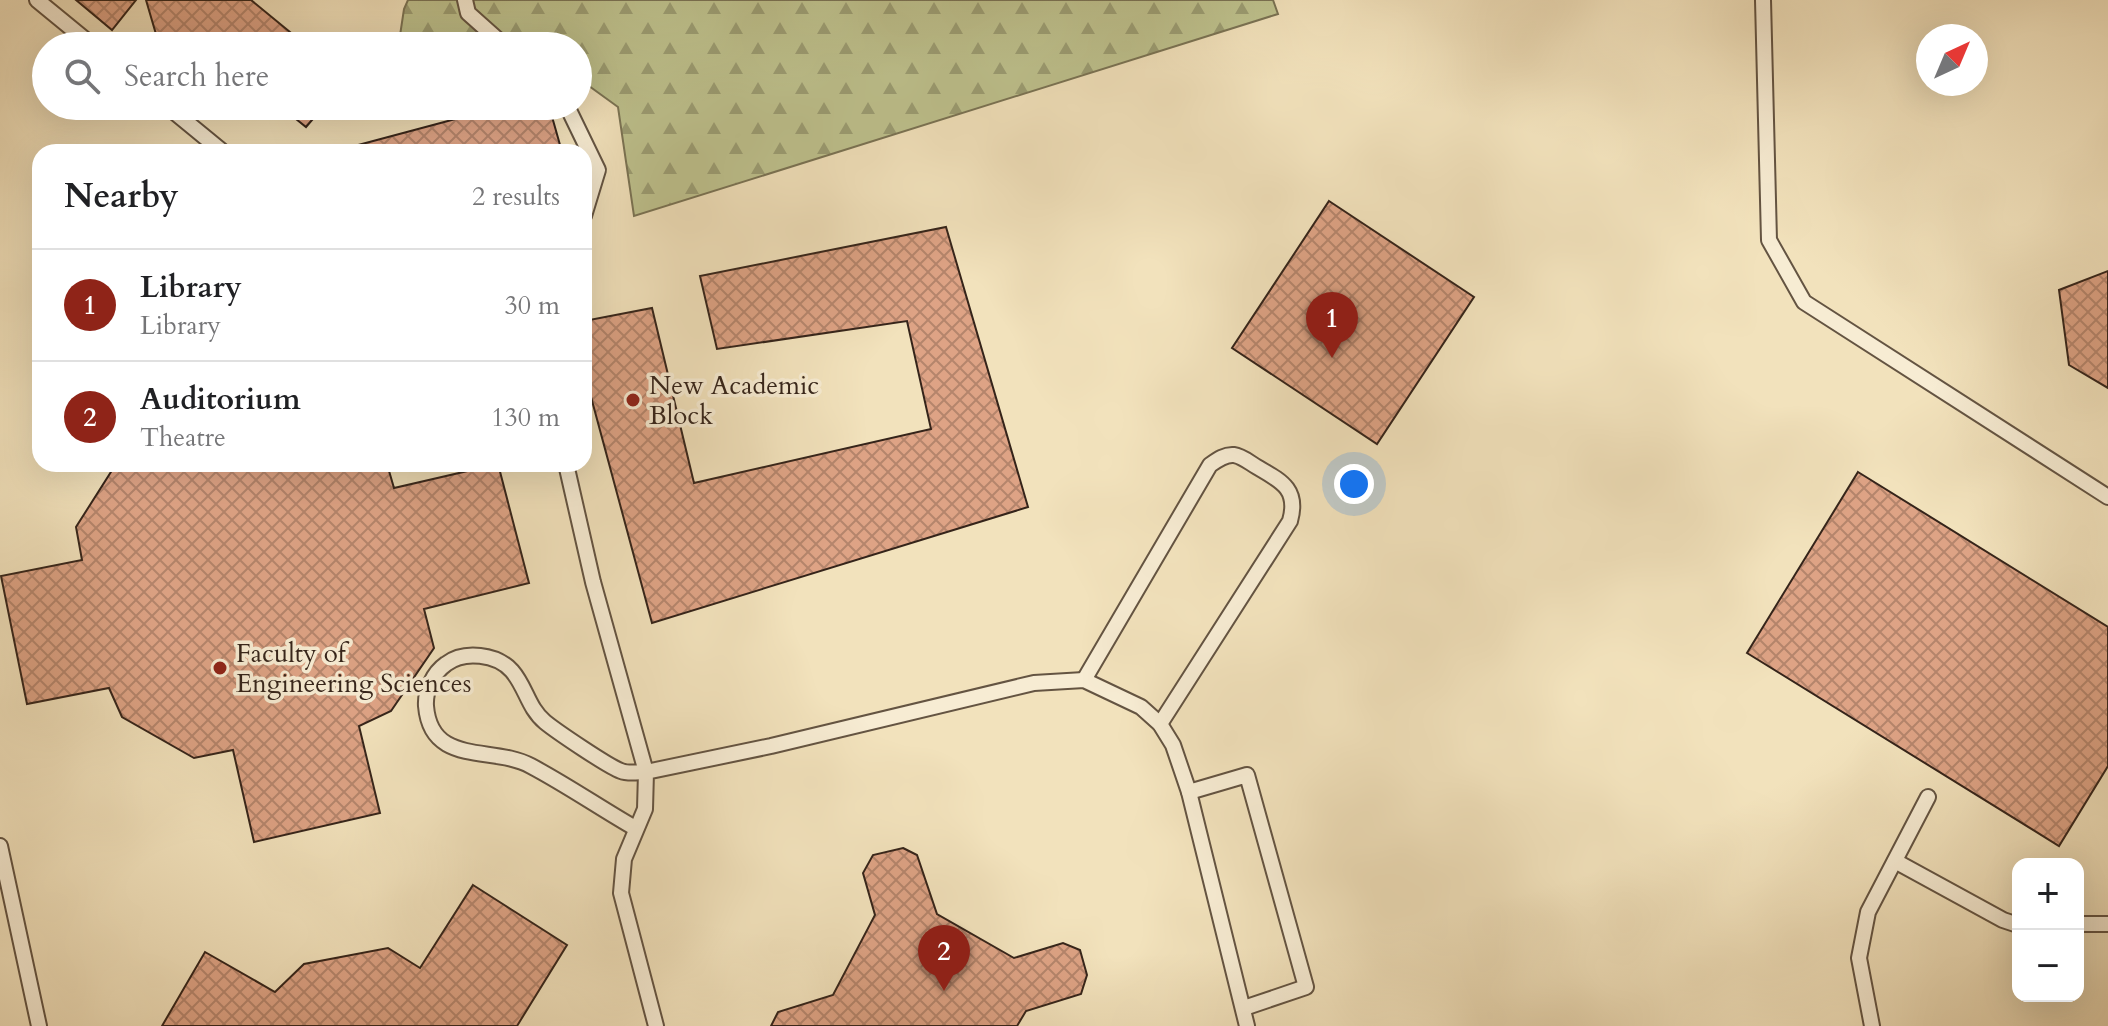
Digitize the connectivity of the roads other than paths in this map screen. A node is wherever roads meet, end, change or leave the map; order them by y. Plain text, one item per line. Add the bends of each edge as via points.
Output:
1 (37, 0) edge
2 (465, 0) edge
3 (1763, 0) edge
4 (76, 32) edge
5 (489, 32) edge
6 (184, 120) edge
7 (574, 120) edge
8 (213, 144) edge
9 (585, 144) edge
10 (592, 158) edge
11 (592, 190) edge
12 (568, 472) edge
13 (2108, 497) edge
14 (1084, 680) junction
15 (1160, 724) junction
16 (646, 772) junction
17 (1189, 792) junction
18 (1928, 797) dead end
19 (635, 828) junction
20 (0, 846) edge
21 (1895, 861) junction
22 (2012, 923) edge
23 (2084, 924) edge
24 (2108, 924) edge
25 (1244, 1008) junction
26 (39, 1026) edge
27 (656, 1026) edge
28 (1247, 1026) edge
29 (1872, 1026) edge

1 - 4 lane
2 - 5 lane via 468,13
3 - 13 lane via 1769,240 1804,302
6 - 8 lane
7 - 9 lane
10 - 11 lane via 598,170
12 - 16 lane
14 - 15 lane via 1141,707
14 - 15 lane via 1210,465 1238,455 1283,482 1293,500 1290,521
14 - 16 lane via 1034,683
15 - 17 lane
16 - 19 lane via 645,809
16 - 19 lane via 622,772 545,722 511,670 489,657 467,655 446,663 432,679 427,717 434,733 453,749 529,764
17 - 25 lane
17 - 25 lane via 1247,775 1306,987
18 - 21 lane
19 - 27 lane via 624,859 621,893
20 - 26 lane
21 - 22 lane
21 - 29 lane via 1868,912 1859,958
23 - 24 lane
25 - 28 lane

